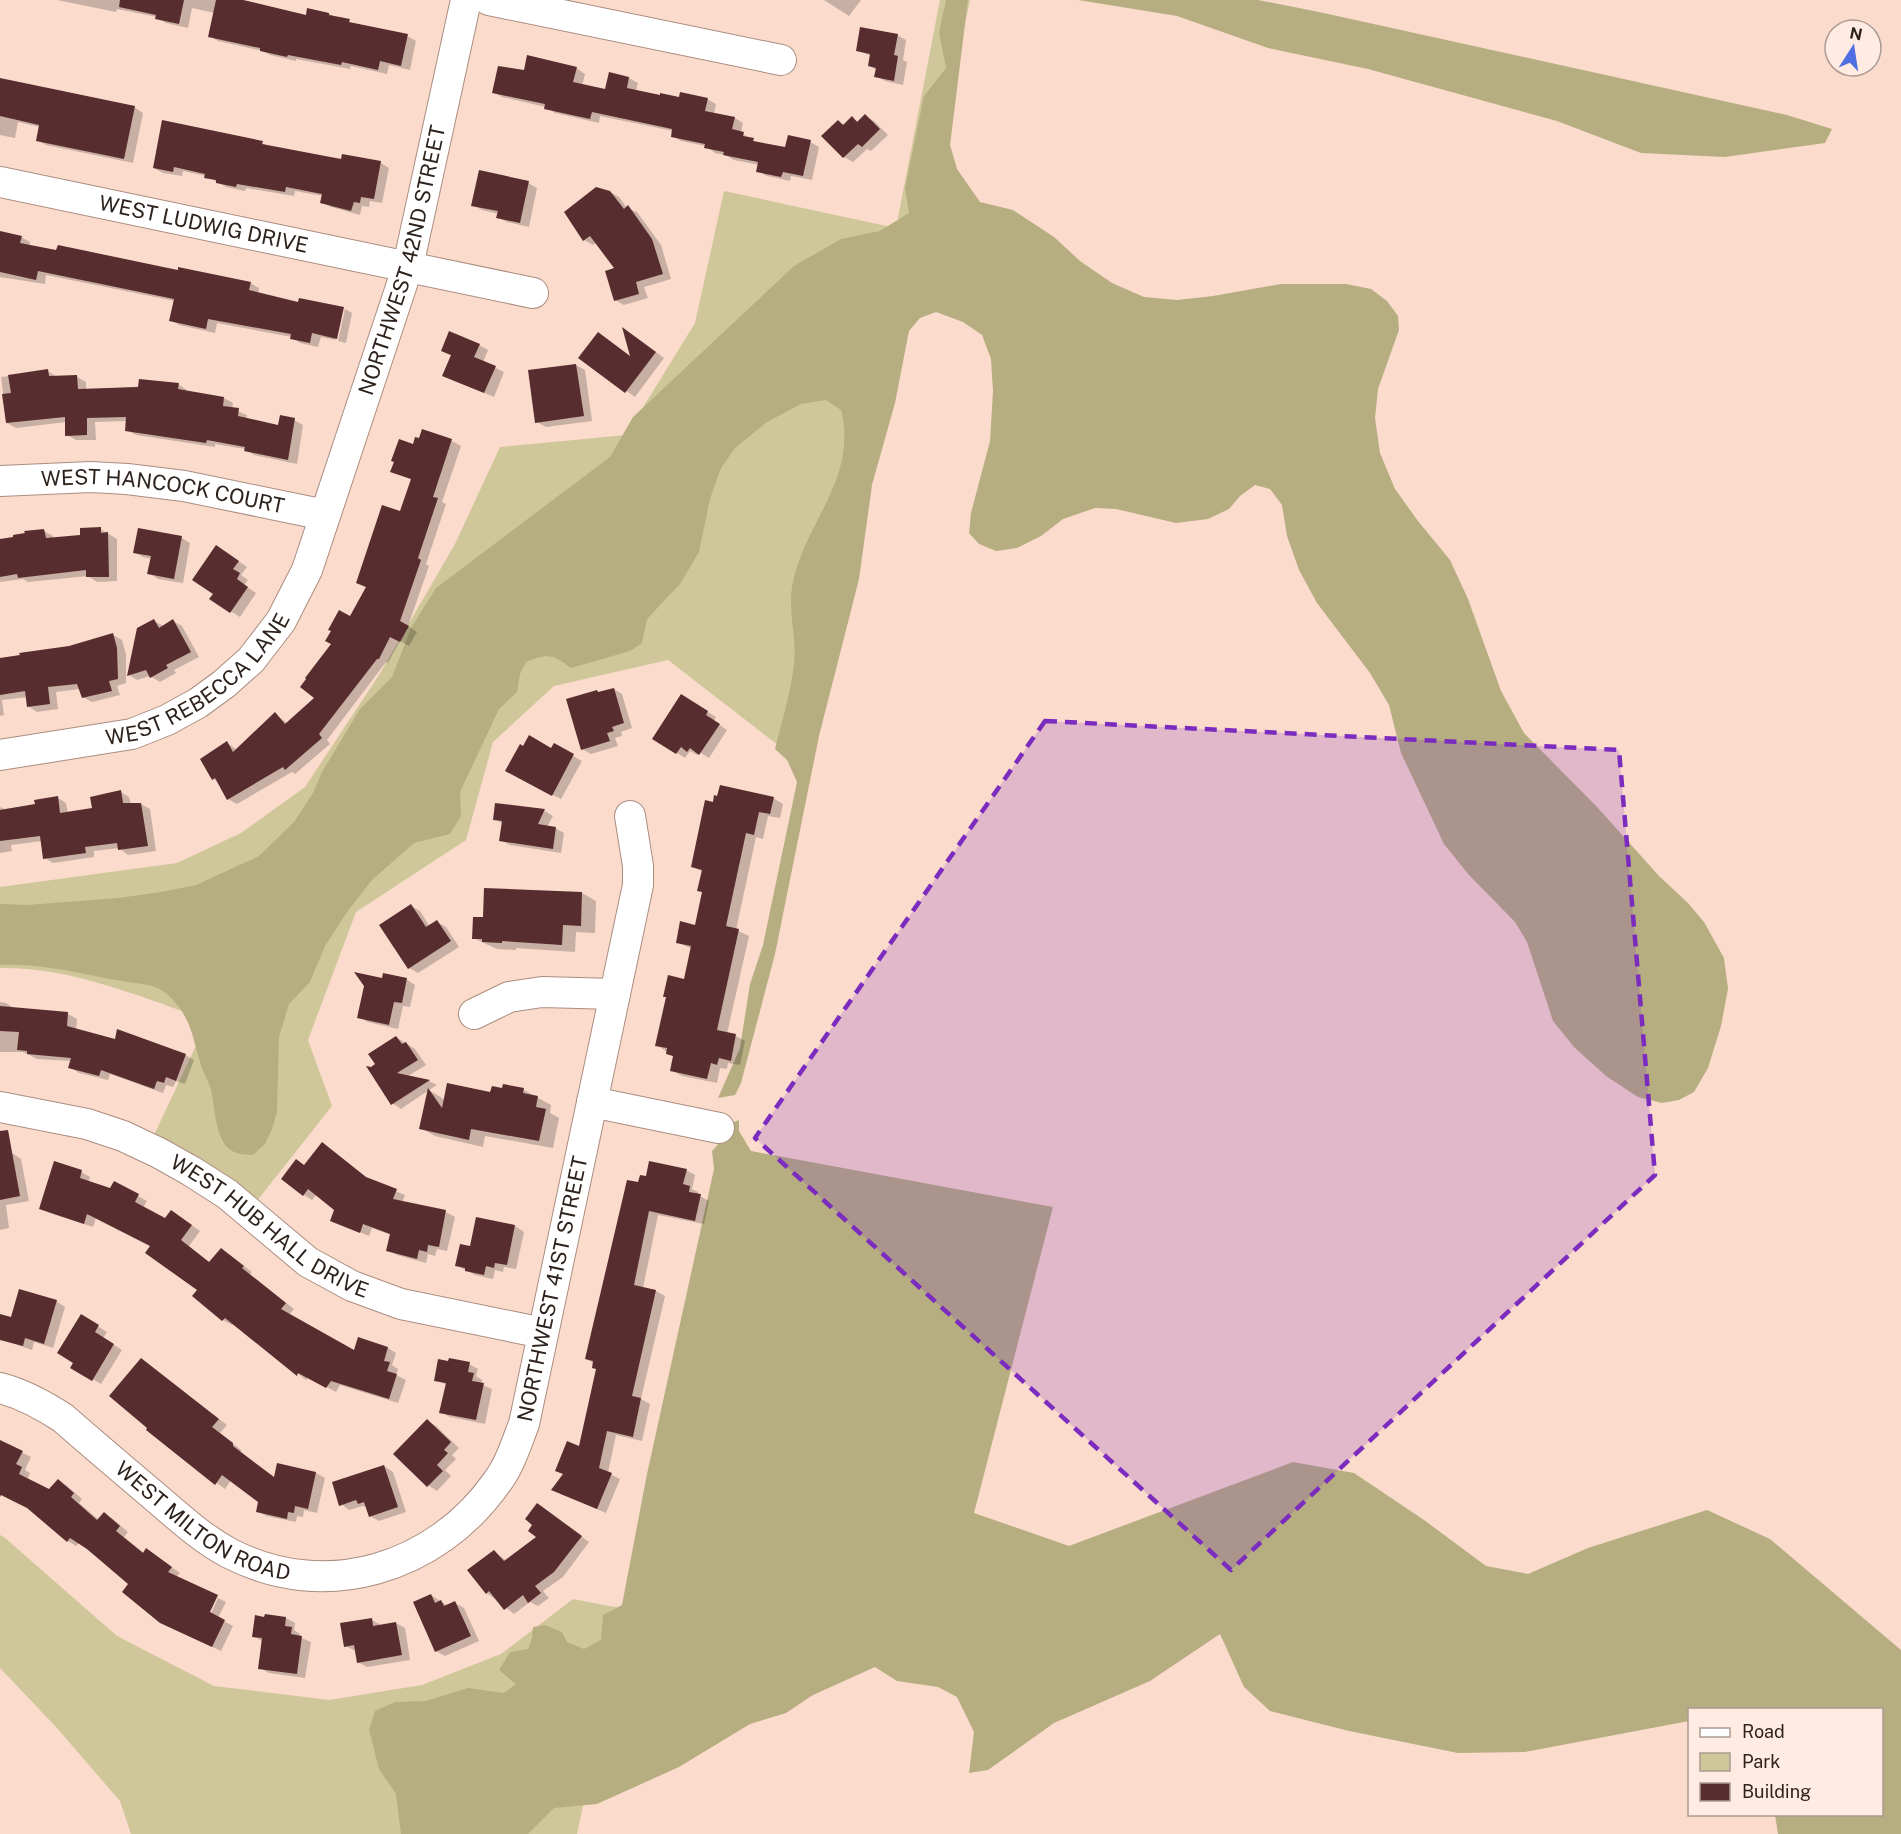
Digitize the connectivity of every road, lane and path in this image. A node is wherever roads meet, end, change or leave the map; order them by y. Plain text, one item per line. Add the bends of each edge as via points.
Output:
1 (466, 0) edge
2 (489, 0) edge
3 (781, 60) dead end
4 (0, 182) edge
5 (408, 266) junction
6 (533, 293) dead end
7 (0, 481) edge
8 (325, 515) junction
9 (0, 755) edge
10 (630, 816) dead end
11 (615, 994) junction
12 (474, 1014) dead end
13 (592, 1102) junction
14 (0, 1107) edge
15 (719, 1128) dead end
16 (543, 1334) junction
17 (0, 1388) edge
18 (428, 1548) joint

1 - 5 street, NORTHWEST 42ND STREET
2 - 3 street
4 - 5 street, WEST LUDWIG DRIVE
5 - 6 street, WEST LUDWIG DRIVE
5 - 8 street, NORTHWEST 42ND STREET
7 - 8 street, WEST HANCOCK COURT via 127,479 184,486
8 - 9 street, WEST REBECCA LANE via 307,570 281,621 251,660 198,703 132,734
10 - 11 street, NORTHWEST 41ST STREET via 638,885
11 - 12 street via 542,992 509,997
11 - 13 street, NORTHWEST 41ST STREET
13 - 15 street
13 - 16 street, NORTHWEST 41ST STREET
14 - 16 street, WEST HUB HALL DRIVE via 87,1124 169,1158 227,1194 308,1262 352,1286 400,1304
16 - 18 street, NORTHWEST 41ST STREET via 524,1424 505,1469 463,1522
17 - 18 street, WEST MILTON ROAD via 26,1397 63,1418 197,1533 231,1554 269,1569 310,1576 351,1574 393,1565

